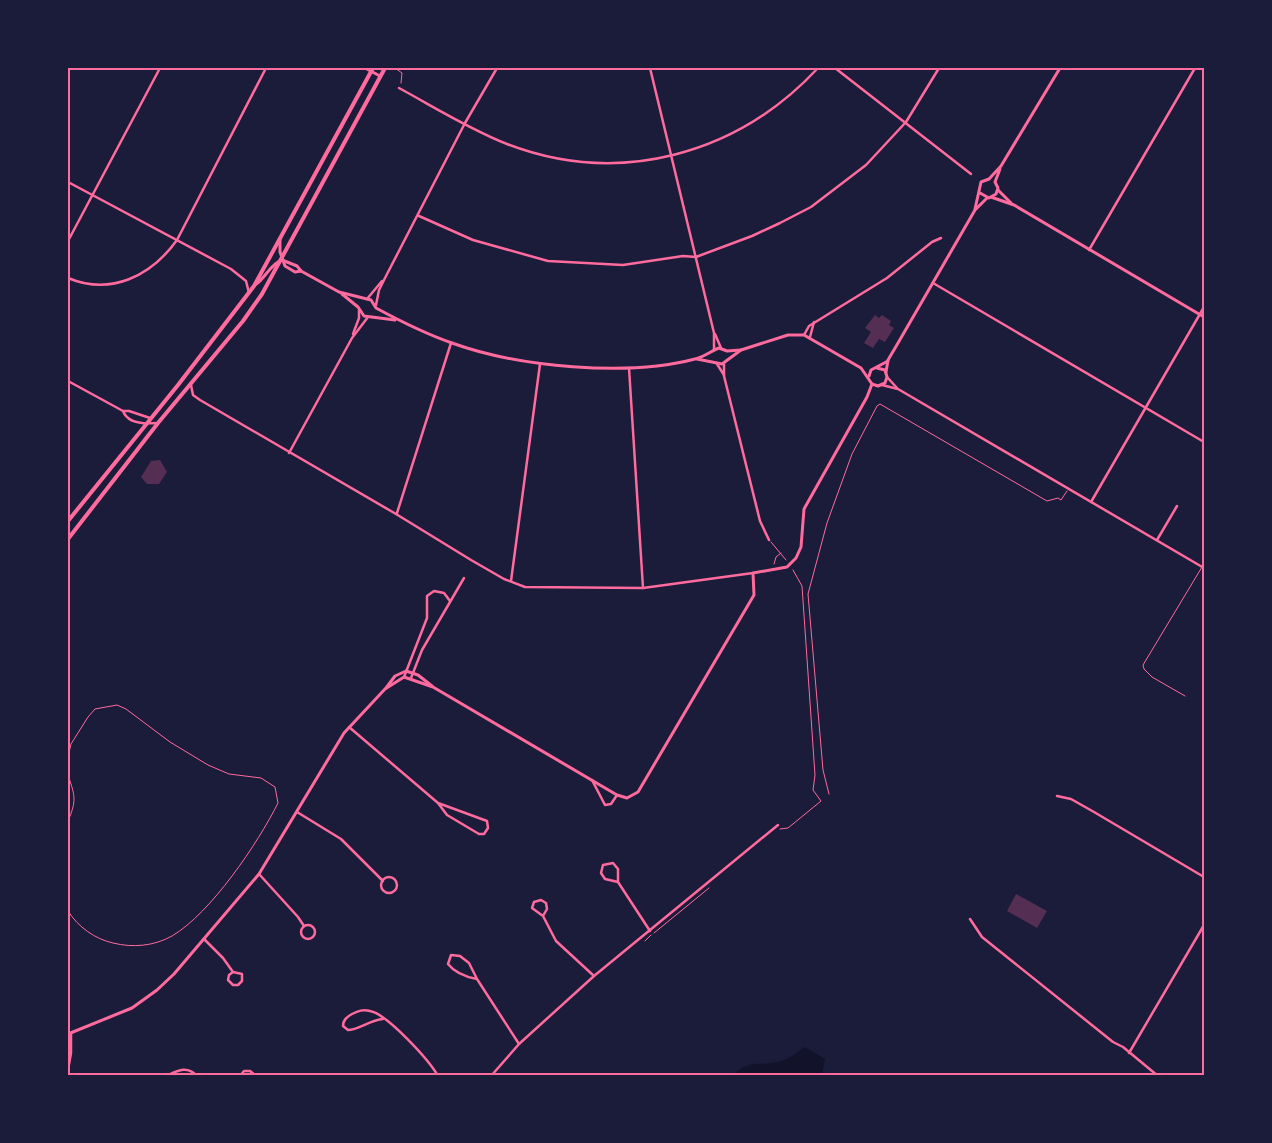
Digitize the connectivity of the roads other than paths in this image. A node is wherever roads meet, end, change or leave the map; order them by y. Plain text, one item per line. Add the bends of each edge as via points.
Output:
1 (160, 68) edge
2 (266, 68) edge
3 (365, 68) edge
4 (385, 68) edge
5 (497, 68) edge
6 (650, 68) edge
7 (818, 68) edge
8 (835, 68) edge
9 (940, 68) edge
10 (1060, 68) edge
11 (1195, 68) edge
12 (372, 69) edge
13 (380, 76) junction
14 (399, 88) road end
15 (906, 122) junction
16 (465, 123) junction
17 (672, 157) junction
18 (1001, 166) junction
19 (971, 174) dead end
20 (989, 179) junction
21 (68, 182) edge
22 (996, 182) junction
23 (998, 190) junction
24 (980, 194) junction
25 (92, 195) junction
26 (989, 198) junction
27 (1011, 204) junction
28 (975, 210) junction
29 (419, 216) junction
30 (941, 238) dead end
31 (280, 239) junction
32 (176, 240) junction
33 (68, 241) edge
34 (1089, 250) junction
35 (696, 257) junction
36 (282, 260) junction
37 (68, 278) edge
38 (385, 278) junction
39 (933, 283) junction
40 (254, 286) junction
41 (249, 292) junction
42 (339, 292) junction
43 (366, 299) junction
44 (376, 306) junction
45 (1204, 307) edge
46 (359, 308) junction
47 (1200, 314) junction
48 (370, 316) junction
49 (1204, 317) edge
50 (401, 321) junction
51 (814, 322) junction
52 (714, 333) junction
53 (804, 335) junction
54 (810, 337) junction
55 (352, 338) junction
56 (451, 343) junction
57 (721, 348) junction
58 (741, 350) junction
59 (713, 351) junction
60 (727, 351) junction
61 (696, 359) junction
62 (728, 359) junction
63 (888, 360) junction
64 (540, 362) junction
65 (716, 363) junction
66 (724, 363) junction
67 (629, 368) junction
68 (861, 368) junction
69 (877, 368) junction
70 (872, 370) junction
71 (887, 375) junction
72 (724, 376) junction
73 (869, 376) junction
74 (68, 381) edge
75 (191, 384) junction
76 (872, 384) junction
77 (880, 385) junction
78 (898, 389) junction
79 (867, 397) junction
80 (1146, 408) junction
81 (124, 411) junction
82 (150, 418) junction
83 (158, 423) junction
84 (144, 424) junction
85 (1204, 442) edge
86 (289, 453) junction
87 (1091, 502) junction
88 (1177, 506) dead end
89 (396, 514) junction
90 (68, 521) edge
91 (68, 539) edge
92 (768, 540) dead end
93 (1157, 540) junction
94 (1204, 567) edge
95 (753, 573) junction
96 (464, 578) dead end
97 (511, 582) junction
98 (642, 588) junction
99 (450, 601) junction
100 (406, 671) junction
101 (413, 673) junction
102 (404, 677) junction
103 (411, 678) junction
104 (433, 687) junction
105 (385, 690) junction
106 (1185, 696) dead end
107 (349, 726) junction
108 (592, 779) junction
109 (617, 795) junction
110 (1057, 796) dead end
111 (438, 802) junction
112 (297, 812) junction
113 (778, 824) dead end
114 (259, 874) junction
115 (1204, 877) edge
116 (383, 881) junction
117 (618, 882) junction
118 (543, 916) junction
119 (970, 919) dead end
120 (1204, 924) edge
121 (304, 926) junction
122 (650, 931) junction
123 (204, 939) junction
124 (233, 972) junction
125 (594, 976) junction
126 (477, 979) junction
127 (383, 1019) junction
128 (69, 1034) edge
129 (518, 1044) junction
130 (1129, 1053) junction
131 (68, 1058) edge
132 (68, 1070) edge
133 (166, 1076) edge
134 (197, 1076) edge
135 (240, 1076) edge
136 (256, 1076) edge
137 (438, 1076) edge
138 (491, 1076) edge
139 (1158, 1076) edge

1 - 25 street
2 - 32 street
3 - 12 street
4 - 13 main road
5 - 16 street
6 - 17 street
7 - 17 street via 782,101 745,126
8 - 15 street
9 - 15 street
10 - 18 street
11 - 34 street
12 - 13 street
12 - 31 main road
13 - 36 main road
14 - 16 street
15 - 19 street
15 - 35 street via 866,165 811,206 752,236
16 - 17 street via 507,144 560,158 614,164
16 - 29 street
17 - 35 street
18 - 20 street
18 - 22 street
20 - 22 street
20 - 24 street via 981,182
21 - 25 street
22 - 23 street
23 - 26 street
23 - 27 street
24 - 26 street
24 - 28 street
25 - 32 street
25 - 33 street
26 - 27 street
26 - 28 street
27 - 34 street
28 - 39 street
29 - 35 street via 473,240 548,261 622,265
29 - 38 street
30 - 51 street via 887,278
31 - 36 street
31 - 40 main road
32 - 37 street via 155,265 132,279 102,285 84,284
32 - 41 street via 231,269 246,281
34 - 47 street
35 - 52 street
36 - 40 street via 271,265 262,281
36 - 42 street via 298,266 301,271
36 - 75 main road via 243,321
38 - 43 street
38 - 44 street
39 - 63 street
39 - 80 street
40 - 41 main road
41 - 82 main road
42 - 43 street
42 - 46 street
43 - 44 street
43 - 46 street
44 - 48 street
44 - 50 street
45 - 47 street
46 - 48 street via 362,314
46 - 55 street
47 - 49 street
47 - 80 street
48 - 50 street
48 - 55 street
50 - 56 street
51 - 53 street
51 - 54 street
52 - 57 street
52 - 59 street
53 - 54 street
53 - 58 street via 788,335
54 - 68 street
55 - 86 street
56 - 64 street
56 - 89 street
57 - 59 street
57 - 60 street
58 - 60 street
58 - 62 street
59 - 61 street
59 - 65 street
60 - 62 street
61 - 65 street
61 - 67 street
62 - 66 street
63 - 69 street
63 - 71 street
64 - 67 street
64 - 97 street
65 - 66 street
65 - 72 street
66 - 72 street
67 - 98 street
68 - 70 street
68 - 73 street
69 - 70 street
69 - 71 street via 882,368
70 - 73 street
71 - 77 street
71 - 78 street
72 - 92 street via 760,521
73 - 76 street
74 - 81 street
75 - 83 main road
75 - 86 street via 193,395 200,400
76 - 77 street
76 - 79 street
77 - 78 street
77 - 79 street
78 - 87 street
79 - 95 street via 804,509 800,552 790,565
80 - 85 street
80 - 87 street
81 - 82 street
81 - 84 street via 125,416
82 - 84 main road
83 - 84 street
83 - 91 main road
84 - 90 main road
86 - 89 street
87 - 93 street
88 - 93 street
89 - 97 street
93 - 94 street
94 - 106 lane via 1143,665 1152,677
95 - 98 street
95 - 109 street via 754,595 638,792 627,798
96 - 99 street
97 - 98 street via 539,588
99 - 100 street via 444,593 434,590 427,596 427,618
99 - 101 street via 422,650
100 - 101 street
100 - 102 street
100 - 105 street via 395,676
101 - 103 street
101 - 104 street
102 - 103 street
102 - 105 street
103 - 104 street
104 - 108 street
105 - 107 street
107 - 111 street
107 - 112 street
108 - 109 street
108 - 109 street via 605,805
110 - 115 street via 1094,812
111 - 111 street via 487,821 488,828 484,834 479,834 447,816
112 - 114 street
112 - 116 street via 341,839
113 - 122 street
114 - 121 street
114 - 123 street
116 - 116 street via 393,878 396,889 385,891
117 - 117 street via 605,879 601,872 603,865 613,863 618,869
117 - 122 street
118 - 118 street via 532,908 534,902 541,900 546,903
118 - 125 street via 556,941
119 - 130 street via 982,937
120 - 130 street
121 - 121 street via 314,928 312,938 302,936
122 - 125 street
123 - 124 street
123 - 128 street via 164,983 141,1002
124 - 124 street via 238,971 242,976 238,985 232,985 228,980
125 - 129 street
126 - 126 street via 469,963 460,956 451,955 448,959 452,968
126 - 129 street
127 - 127 street via 367,1022 353,1030 343,1026 349,1015 360,1010 372,1011
127 - 137 street via 411,1042
128 - 131 street via 71,1052
129 - 138 street
130 - 139 street
131 - 132 street
133 - 134 street via 184,1069
135 - 136 street via 244,1071

